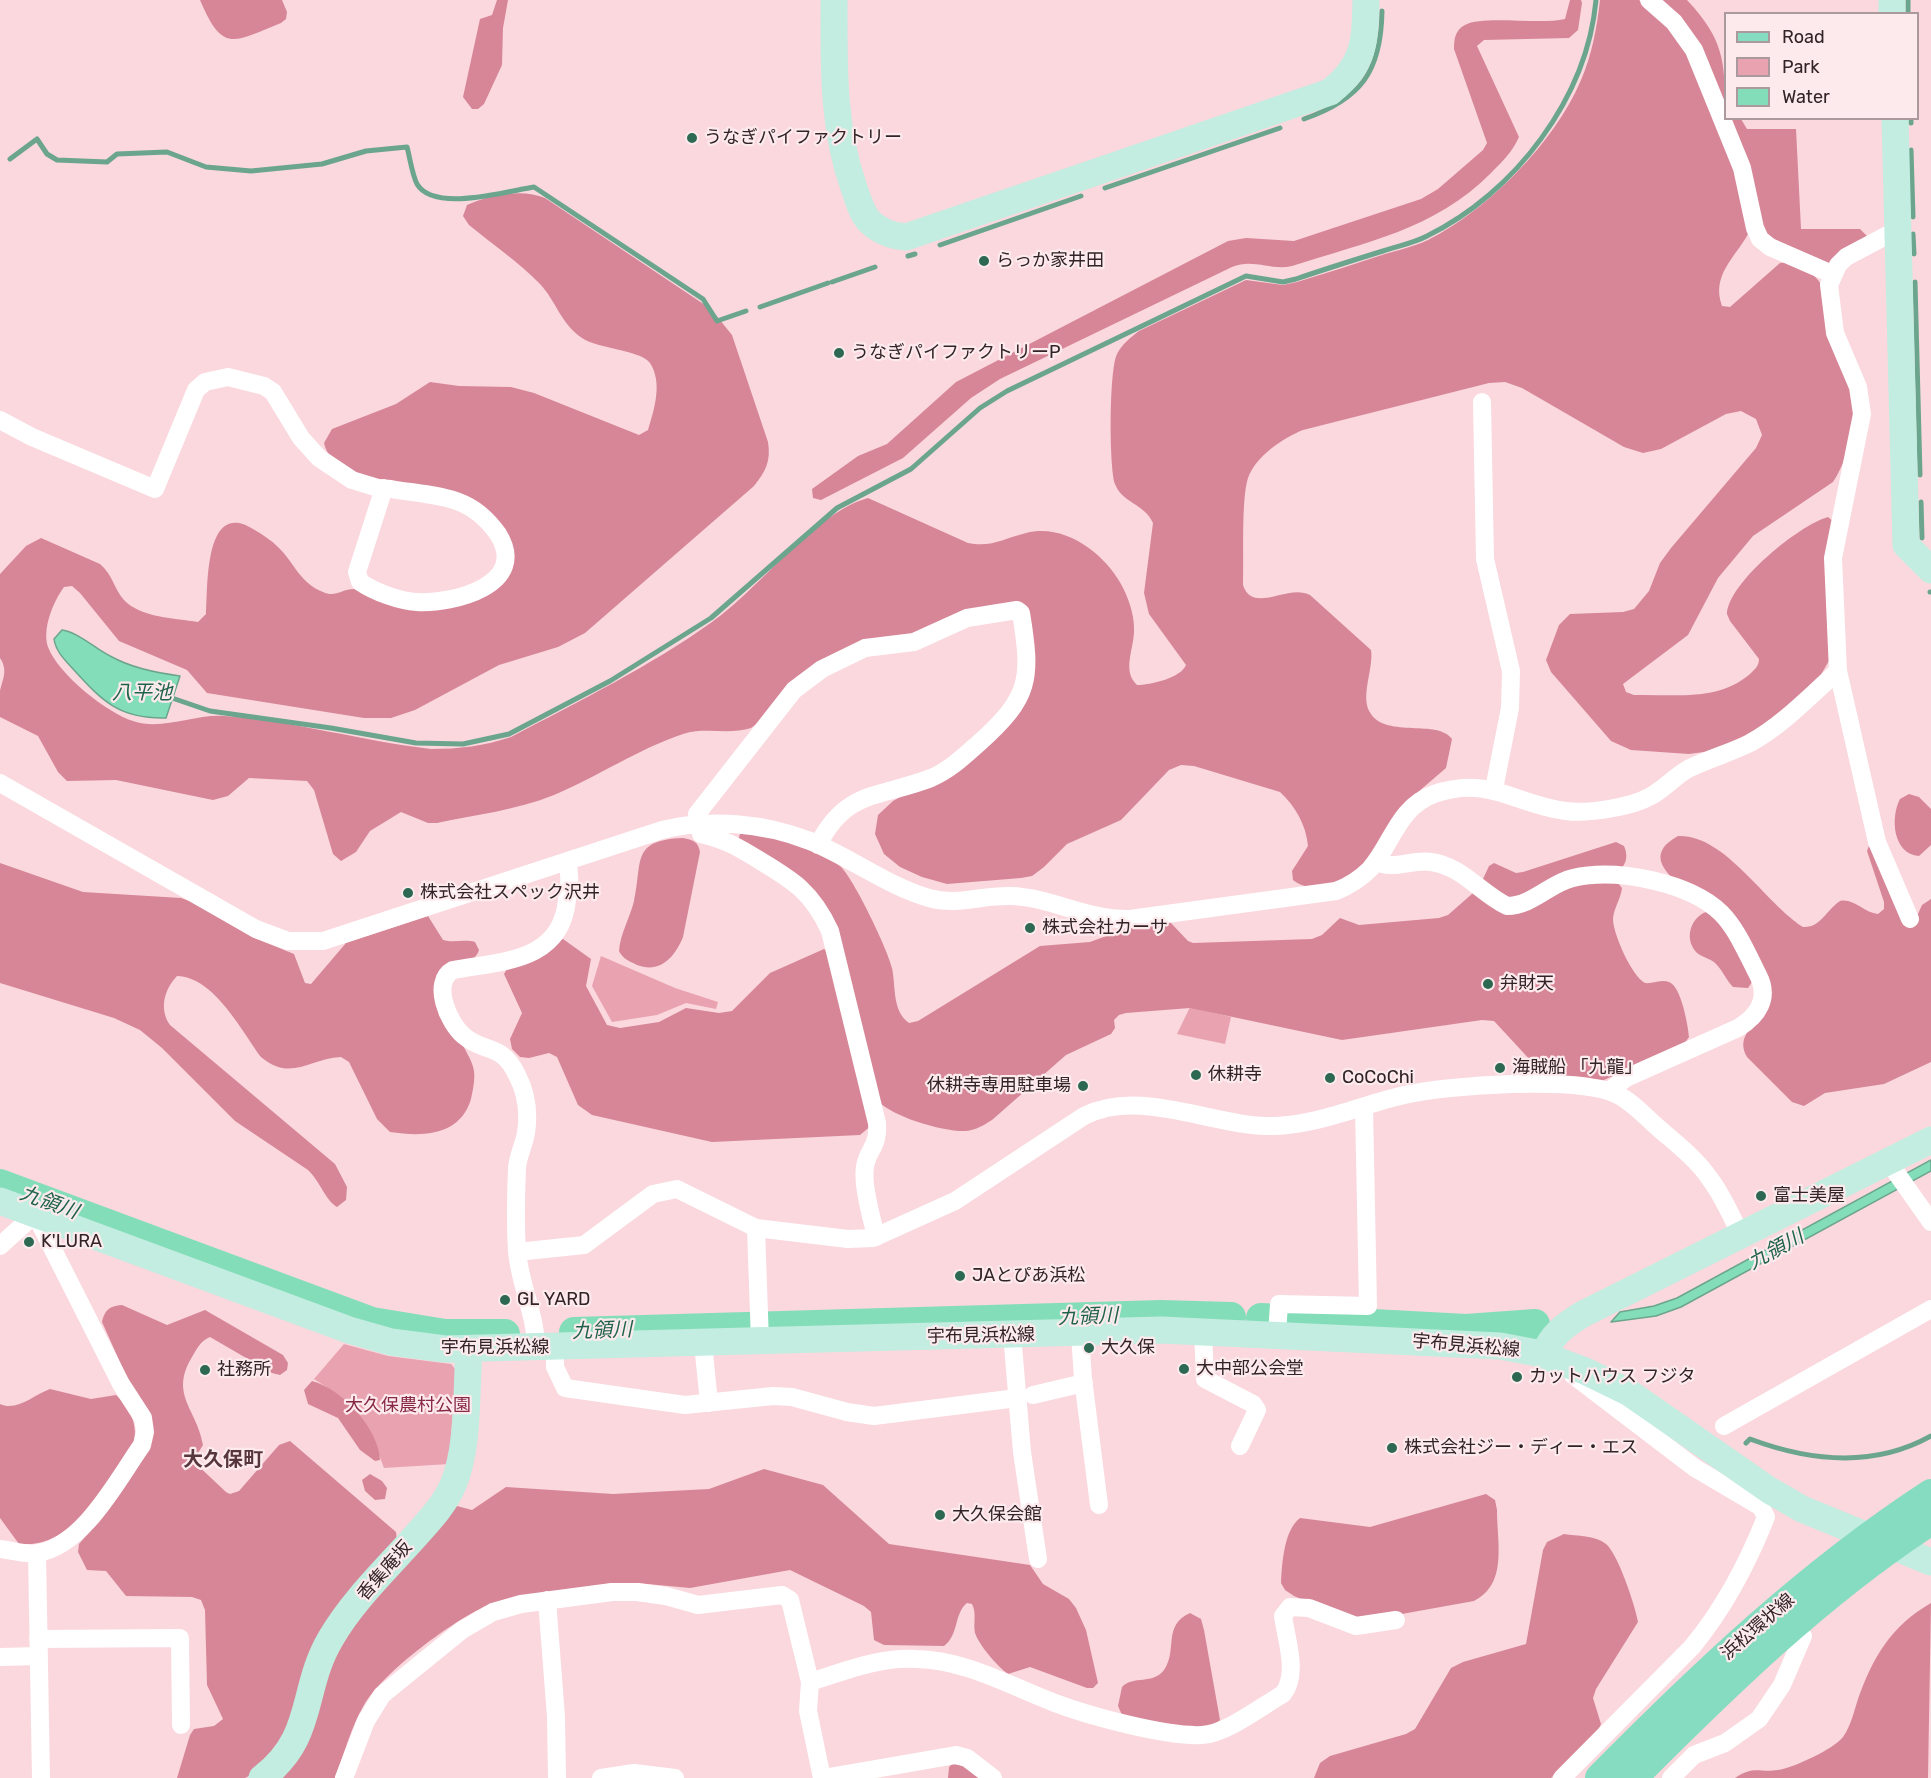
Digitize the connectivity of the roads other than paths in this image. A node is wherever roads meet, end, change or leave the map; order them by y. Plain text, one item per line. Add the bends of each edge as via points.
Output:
1 (834, 0) edge
2 (1366, 0) edge
3 (1649, 0) edge
4 (1895, 120) edge
5 (1897, 230) junction
6 (1832, 274) junction
7 (1482, 402) dead end
8 (0, 420) edge
9 (384, 488) junction
10 (1931, 570) edge
11 (1838, 670) junction
12 (0, 783) edge
13 (1494, 789) junction
14 (697, 822) junction
15 (818, 845) junction
16 (1376, 861) junction
17 (567, 863) junction
18 (1910, 919) dead end
19 (1609, 1091) junction
20 (1364, 1107) junction
21 (1931, 1140) edge
22 (1897, 1175) junction
23 (0, 1201) edge
24 (35, 1214) junction
25 (1931, 1222) edge
26 (756, 1227) junction
27 (1741, 1235) junction
28 (876, 1237) junction
29 (0, 1246) edge
30 (517, 1252) junction
31 (1931, 1309) edge
32 (1278, 1323) junction
33 (1203, 1330) junction
34 (760, 1332) junction
35 (1012, 1334) junction
36 (1080, 1334) junction
37 (541, 1341) junction
38 (703, 1343) junction
39 (469, 1350) junction
40 (1544, 1355) junction
41 (1576, 1367) junction
42 (1084, 1383) junction
43 (1025, 1397) junction
44 (709, 1404) junction
45 (1724, 1426) dead end
46 (1240, 1446) dead end
47 (1931, 1494) edge
48 (1099, 1505) dead end
49 (1931, 1520) edge
50 (1881, 1542) junction
51 (0, 1549) edge
52 (37, 1553) junction
53 (1038, 1559) dead end
54 (1931, 1562) edge
55 (548, 1600) junction
56 (1396, 1620) dead end
57 (1803, 1636) dead end
58 (39, 1648) junction
59 (0, 1657) edge
60 (810, 1682) junction
61 (181, 1725) dead end
62 (1667, 1726) junction
63 (667, 1777) edge
64 (41, 1778) edge
65 (262, 1778) edge
66 (344, 1778) edge
67 (557, 1778) edge
68 (601, 1778) edge
69 (823, 1778) edge
70 (993, 1778) edge
71 (1562, 1778) edge
72 (1600, 1778) edge
73 (1632, 1778) edge
74 (1671, 1778) edge

1 - 2 street via 836,112 850,175 867,219 879,230 906,237 1330,92 1353,70 1360,56 1365,41
3 - 6 street via 1674,22 1694,50 1742,168 1760,239
4 - 5 street
5 - 6 street via 1846,257
5 - 10 street via 1906,545
6 - 11 street via 1829,285 1835,333 1858,387 1862,414 1833,558
7 - 13 street via 1485,559 1511,671 1510,708
8 - 9 street via 155,489 196,390 216,378 254,382 273,393 301,438 329,467 352,480
9 - 9 street via 449,498 473,508 504,547 505,559 497,579 477,591 427,602 404,600 360,582 357,572
11 - 13 street via 1768,732 1685,771 1639,801 1566,812
11 - 18 street via 1877,842
12 - 17 street via 256,929 288,941 323,941
13 - 16 street via 1446,790 1416,804 1404,815
14 - 15 street via 761,829
14 - 15 street via 697,814 794,690 822,669 865,648 914,642 967,618 1017,610 1027,647 1026,677 1020,698 1008,716 944,772 866,797 843,810
14 - 17 street
14 - 28 street via 701,834 736,844 797,883 822,913 830,931 877,1124 876,1145 864,1172
15 - 16 street via 930,898 961,902 993,896 1028,898 1085,915 1115,919 1336,891 1361,877
16 - 19 street via 1384,866 1438,863 1507,906 1518,906 1575,877 1626,877 1674,886 1722,914 1762,982 1759,1010 1738,1028 1626,1077
17 - 30 street via 570,871 565,914 545,946 523,957 453,970 442,981 441,990 456,1028 470,1041 502,1053 523,1089 527,1118 517,1168
19 - 20 street via 1579,1086 1469,1086 1403,1095
19 - 27 street via 1634,1106 1699,1165 1720,1194
20 - 28 street via 1314,1121 1272,1126 1130,1105 1106,1107 1084,1116 955,1201
20 - 32 street via 1368,1306 1279,1304
21 - 22 street
22 - 25 street
22 - 27 street
23 - 24 street, 宇布見浜松線
24 - 29 street
24 - 39 street, 宇布見浜松線 via 368,1336 419,1347
24 - 52 street via 121,1384 143,1418 145,1432 142,1445 82,1528 70,1539
26 - 28 street via 848,1239
26 - 30 street via 688,1192 664,1189 584,1245
26 - 34 street
27 - 40 street via 1569,1322 1548,1343
30 - 37 street
31 - 45 street
32 - 33 street, 宇布見浜松線
32 - 40 street, 宇布見浜松線 via 1500,1346
33 - 36 street, 宇布見浜松線
33 - 46 street via 1205,1379 1253,1404 1257,1410
34 - 35 street, 宇布見浜松線
34 - 38 street, 宇布見浜松線
35 - 36 street, 宇布見浜松線
35 - 43 street
36 - 42 street
37 - 38 street, 宇布見浜松線
37 - 39 street, 宇布見浜松線
37 - 44 street via 565,1388 685,1405
38 - 44 street
39 - 65 street, 香集庵坂 via 461,1455 453,1486 436,1513 332,1637 317,1668 296,1741
40 - 41 street, 宇布見浜松線
41 - 50 street, 宇布見浜松線 via 1628,1392 1769,1490 1811,1513
41 - 62 street via 1573,1376 1695,1468 1761,1507 1766,1517 1751,1556 1725,1604 1692,1647
42 - 43 street
42 - 48 street
43 - 44 street via 874,1416 792,1397
43 - 53 street via 1022,1452
47 - 50 main road, 浜松環状線
49 - 50 main road, 浜松環状線
50 - 54 street, 宇布見浜松線
50 - 62 main road, 浜松環状線 via 1788,1629
51 - 52 street
52 - 58 street
55 - 60 street via 637,1592 698,1605 782,1595 790,1600
55 - 66 street via 521,1604 478,1619 423,1659 372,1707
55 - 67 street
56 - 60 street via 1356,1626 1309,1608 1290,1607 1283,1616 1291,1669 1288,1687 1226,1727 1202,1736 1084,1713 942,1661 881,1661
57 - 62 street via 1782,1685 1759,1719 1725,1743
58 - 59 street
58 - 61 street via 180,1638
58 - 64 street
60 - 69 street via 808,1711
62 - 71 street
62 - 72 main road, 浜松環状線
62 - 73 main road, 浜松環状線
62 - 74 street
63 - 68 street via 634,1773
69 - 70 street via 956,1755 967,1758

